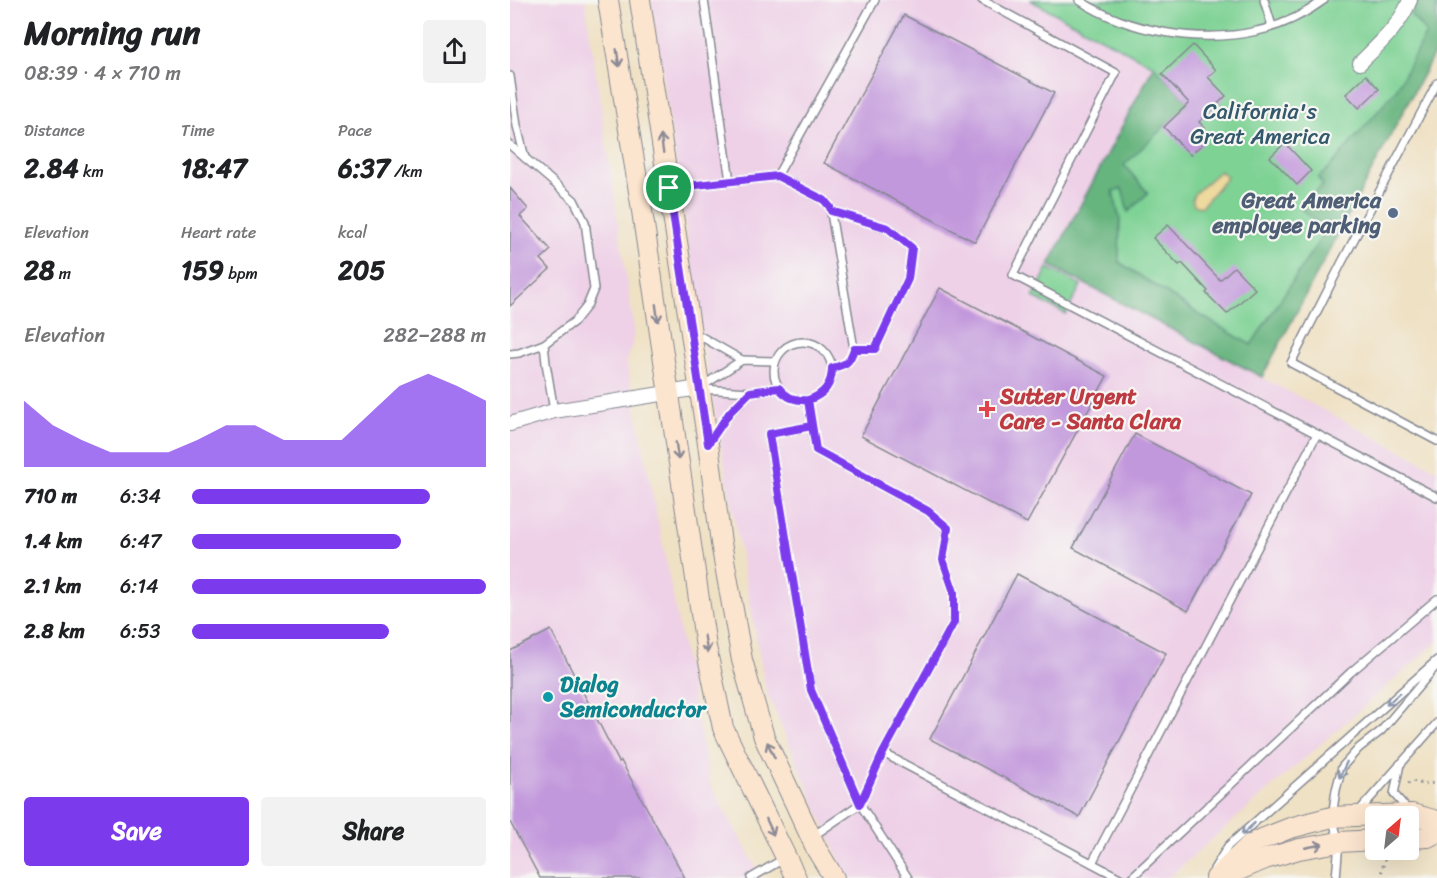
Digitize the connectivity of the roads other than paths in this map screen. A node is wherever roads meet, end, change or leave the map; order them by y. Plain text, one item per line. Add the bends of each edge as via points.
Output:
1 (608, 0) edge
2 (640, 0) edge
3 (704, 0) edge
4 (875, 0) edge
5 (982, 0) edge
6 (1079, 0) edge
7 (1264, 0) edge
8 (1324, 0) edge
9 (1410, 0) edge
10 (1272, 26) junction
11 (1360, 63) dead end
12 (510, 76) edge
13 (1437, 83) edge
14 (510, 145) edge
15 (525, 158) junction
16 (777, 176) junction
17 (730, 181) junction
18 (669, 188) junction
19 (831, 211) junction
20 (690, 330) junction
21 (544, 344) junction
22 (854, 349) junction
23 (510, 354) edge
24 (742, 360) junction
25 (775, 361) junction
26 (832, 368) junction
27 (699, 388) junction
28 (779, 388) junction
29 (750, 392) junction
30 (669, 393) junction
31 (808, 400) junction
32 (554, 411) junction
33 (510, 424) edge
34 (812, 426) junction
35 (1317, 434) junction
36 (1437, 441) edge
37 (708, 444) junction
38 (1437, 497) edge
39 (1437, 599) edge
40 (1437, 660) edge
41 (1437, 665) edge
42 (1437, 723) edge
43 (883, 753) junction
44 (1401, 763) junction
45 (860, 804) junction
46 (1405, 806) edge
47 (1419, 816) edge
48 (1365, 818) edge
49 (1345, 819) junction
50 (1437, 821) edge
51 (1437, 832) edge
52 (811, 837) junction
53 (1342, 837) junction
54 (1419, 837) edge
55 (1365, 839) edge
56 (785, 858) junction
57 (1092, 863) junction
58 (1115, 877) edge
59 (751, 878) edge
60 (796, 878) edge
61 (834, 878) edge
62 (908, 878) edge
63 (1131, 878) edge
64 (1209, 878) edge
65 (1218, 878) edge
66 (1336, 878) edge

1 -> 30 main road
18 -> 2 main road
3 - 17 lane
4 - 16 lane
5 - 35 lane via 1116,73 1013,275
6 - 10 lane via 1120,21 1192,36 1233,36
7 - 10 lane
8 - 10 lane
9 - 11 street via 1393,29
12 - 15 lane
13 - 36 lane via 1291,363
14 - 15 lane
15 - 21 lane via 574,200 585,222 594,289 575,321
16 - 17 lane
16 - 19 lane via 824,200
17 - 18 lane
18 - 20 main road
19 - 22 lane
19 - 22 lane via 888,228 912,248 908,279 875,349
20 - 24 lane
20 - 27 main road
21 - 23 lane
21 - 32 lane
22 - 26 lane via 845,365
24 - 25 lane
24 - 27 lane
25 - 26 lane via 793,343 811,343 826,352
25 - 28 lane via 774,380
26 - 31 lane via 824,393
27 - 29 lane
27 - 30 street
27 - 37 main road
28 - 29 lane
28 - 31 lane via 791,399
29 - 37 lane
30 - 32 street
30 -> 56 main road via 706,647 723,728
31 - 34 lane
32 - 33 street
34 - 43 lane via 816,450 928,511 948,528 943,560 954,592 954,622
34 - 45 lane via 769,434 811,690
35 - 38 lane
35 - 57 lane
52 -> 37 main road via 764,737 742,660
39 - 63 lane via 1351,672
40 -> 64 lane via 1228,846
41 -> 49 lane via 1381,731 1342,767 1336,790
42 - 44 lane
43 - 45 lane
43 - 57 lane
44 - 46 lane via 1394,794
44 - 49 lane
45 - 52 lane
45 - 62 lane
47 - 50 main road
48 - 49 main road
49 - 53 lane
49 - 65 main road via 1290,828 1252,843
51 - 54 main road
52 - 61 main road
53 - 55 main road
65 -> 53 main road via 1265,859
53 - 66 lane
56 - 59 lane
56 - 60 main road
57 - 58 lane

